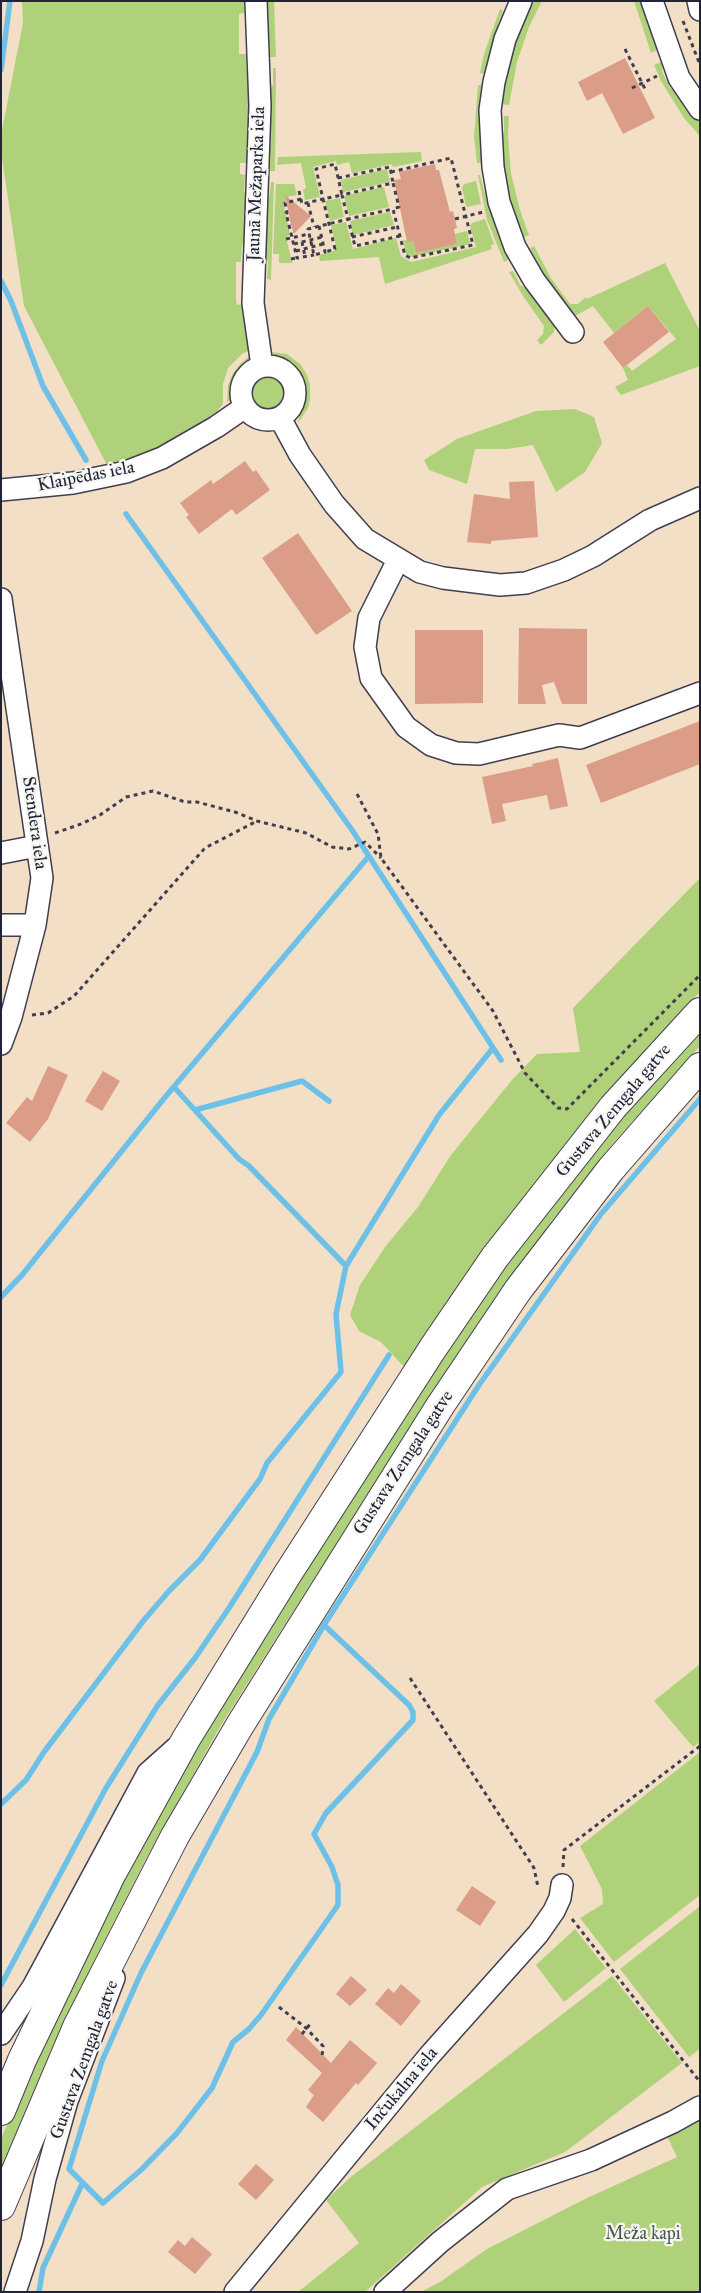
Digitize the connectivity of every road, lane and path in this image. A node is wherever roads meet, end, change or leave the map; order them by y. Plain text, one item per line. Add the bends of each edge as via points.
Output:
1 (256, 1) edge
2 (521, 1) edge
3 (652, 1) edge
4 (698, 1) edge
5 (690, 13) edge
6 (625, 49) dead end
7 (700, 65) edge
8 (657, 76) dead end
9 (642, 83) junction
10 (632, 88) dead end
11 (646, 91) dead end
12 (700, 109) edge
13 (391, 172) junction
14 (338, 178) junction
15 (393, 183) junction
16 (299, 191) dead end
17 (342, 195) junction
18 (301, 199) junction
19 (323, 199) junction
20 (308, 202) junction
21 (393, 209) junction
22 (461, 218) dead end
23 (348, 219) junction
24 (455, 219) dead end
25 (329, 224) junction
26 (319, 226) junction
27 (397, 226) junction
28 (314, 227) junction
29 (309, 234) junction
30 (400, 236) junction
31 (292, 237) junction
32 (322, 237) junction
33 (352, 237) junction
34 (286, 238) dead end
35 (310, 240) junction
36 (302, 242) junction
37 (294, 244) junction
38 (324, 244) junction
39 (312, 247) junction
40 (304, 249) junction
41 (296, 251) junction
42 (325, 252) junction
43 (314, 255) junction
44 (305, 256) junction
45 (297, 258) junction
46 (291, 259) dead end
47 (573, 332) dead end
48 (262, 366) junction
49 (245, 407) junction
50 (280, 418) junction
51 (1, 490) edge
52 (700, 498) edge
53 (398, 560) junction
54 (1, 599) edge
55 (700, 693) edge
56 (357, 794) dead end
57 (257, 821) junction
58 (37, 846) junction
59 (1, 853) edge
60 (381, 858) junction
61 (1, 925) edge
62 (35, 925) junction
63 (700, 975) edge
64 (700, 1012) edge
65 (11, 1017) junction
66 (1, 1044) edge
67 (700, 1067) edge
68 (410, 1678) dead end
69 (186, 1739) junction
70 (700, 1746) edge
71 (538, 1887) dead end
72 (148, 1888) junction
73 (561, 1893) junction
74 (279, 2007) dead end
75 (311, 2023) dead end
76 (306, 2028) junction
77 (1, 2034) edge
78 (302, 2034) dead end
79 (322, 2057) dead end
80 (700, 2082) edge
81 (700, 2107) edge
82 (1, 2111) edge
83 (1, 2206) edge
84 (15, 2292) edge
85 (235, 2292) edge
86 (385, 2292) edge

1 - 48 street, Jaunā Mežaparka iela via 260,106 253,304
2 - 47 street via 505,39 494,82 490,110 493,167 499,202 515,247 534,280
3 - 12 street via 679,78
4 - 5 street
5 - 7 path
6 - 9 path
8 - 9 path
9 - 10 path
9 - 11 path
13 - 14 path via 390,167
13 - 15 path
13 - 30 path via 450,158 473,245 414,259 405,255
14 - 17 path
14 - 19 path via 335,164 316,169
15 - 17 path
15 - 21 path via 399,207
16 - 18 path
17 - 19 path
17 - 23 path
18 - 20 path via 302,204
18 - 31 path via 285,203
19 - 20 path
19 - 25 path
20 - 28 path
21 - 23 path
21 - 27 path
22 - 24 path
23 - 25 path
23 - 33 path
25 - 26 path
25 - 42 path via 335,249
26 - 28 path
26 - 32 path
27 - 30 path
27 - 33 path
28 - 29 path via 308,228
29 - 31 path
29 - 35 path
30 - 33 path via 355,246
31 - 34 path
31 - 37 path
32 - 35 path
32 - 38 path
35 - 36 path
35 - 39 path
36 - 37 path
36 - 40 path
37 - 41 path
38 - 39 path
38 - 42 path
39 - 40 path
39 - 43 path
40 - 41 path
40 - 44 path
41 - 45 path
42 - 43 path
43 - 44 path
44 - 45 path
45 - 46 path
48 - 49 street via 252,371 244,381 241,394
48 - 50 street via 277,367 288,373 294,385 295,398 290,410
49 - 50 street via 254,416 267,420
49 - 51 street, Klaipēdas iela via 162,458 126,472 73,483
50 - 53 street via 334,504 365,538
52 - 53 street via 650,520 593,556 526,583 500,585 443,578 420,572
53 - 55 street via 369,618 365,647 371,678 406,727 431,746 456,754 479,754 559,735 580,738
54 - 58 street, Stendera iela
56 - 60 path via 378,834
57 - 58 path via 235,812 185,802 153,791 140,792 126,796 94,818 46,837
57 - 60 path via 306,833 332,847 349,849 366,842
57 - 65 path via 205,848 74,996 48,1013
58 - 59 street
58 - 62 street, Stendera iela via 42,878
60 - 63 path via 493,1011 525,1073 558,1108 567,1109
61 - 62 street
62 - 65 street, Stendera iela
64 - 69 main road, Gustava Zemgala gatve via 613,1107 495,1257 287,1575
65 - 66 street, Stendera iela
67 - 72 main road, Gustava Zemgala gatve via 611,1169 518,1290 445,1397 240,1725
68 - 71 path via 534,1868
69 - 77 street, Gustava Zemgala gatve via 148,1773 33,1986
69 - 82 main road, Gustava Zemgala gatve via 111,1874
70 - 73 path via 564,1850
72 - 83 main road, Gustava Zemgala gatve via 77,2027
72 - 84 street, Gustava Zemgala gatve via 67,2101 32,2240
73 - 80 path
73 - 85 street, Inčukalna iela via 538,1934 429,2056
74 - 76 path
75 - 76 path
76 - 78 path
76 - 79 path via 323,2046
81 - 86 street via 591,2160 507,2189 440,2242

